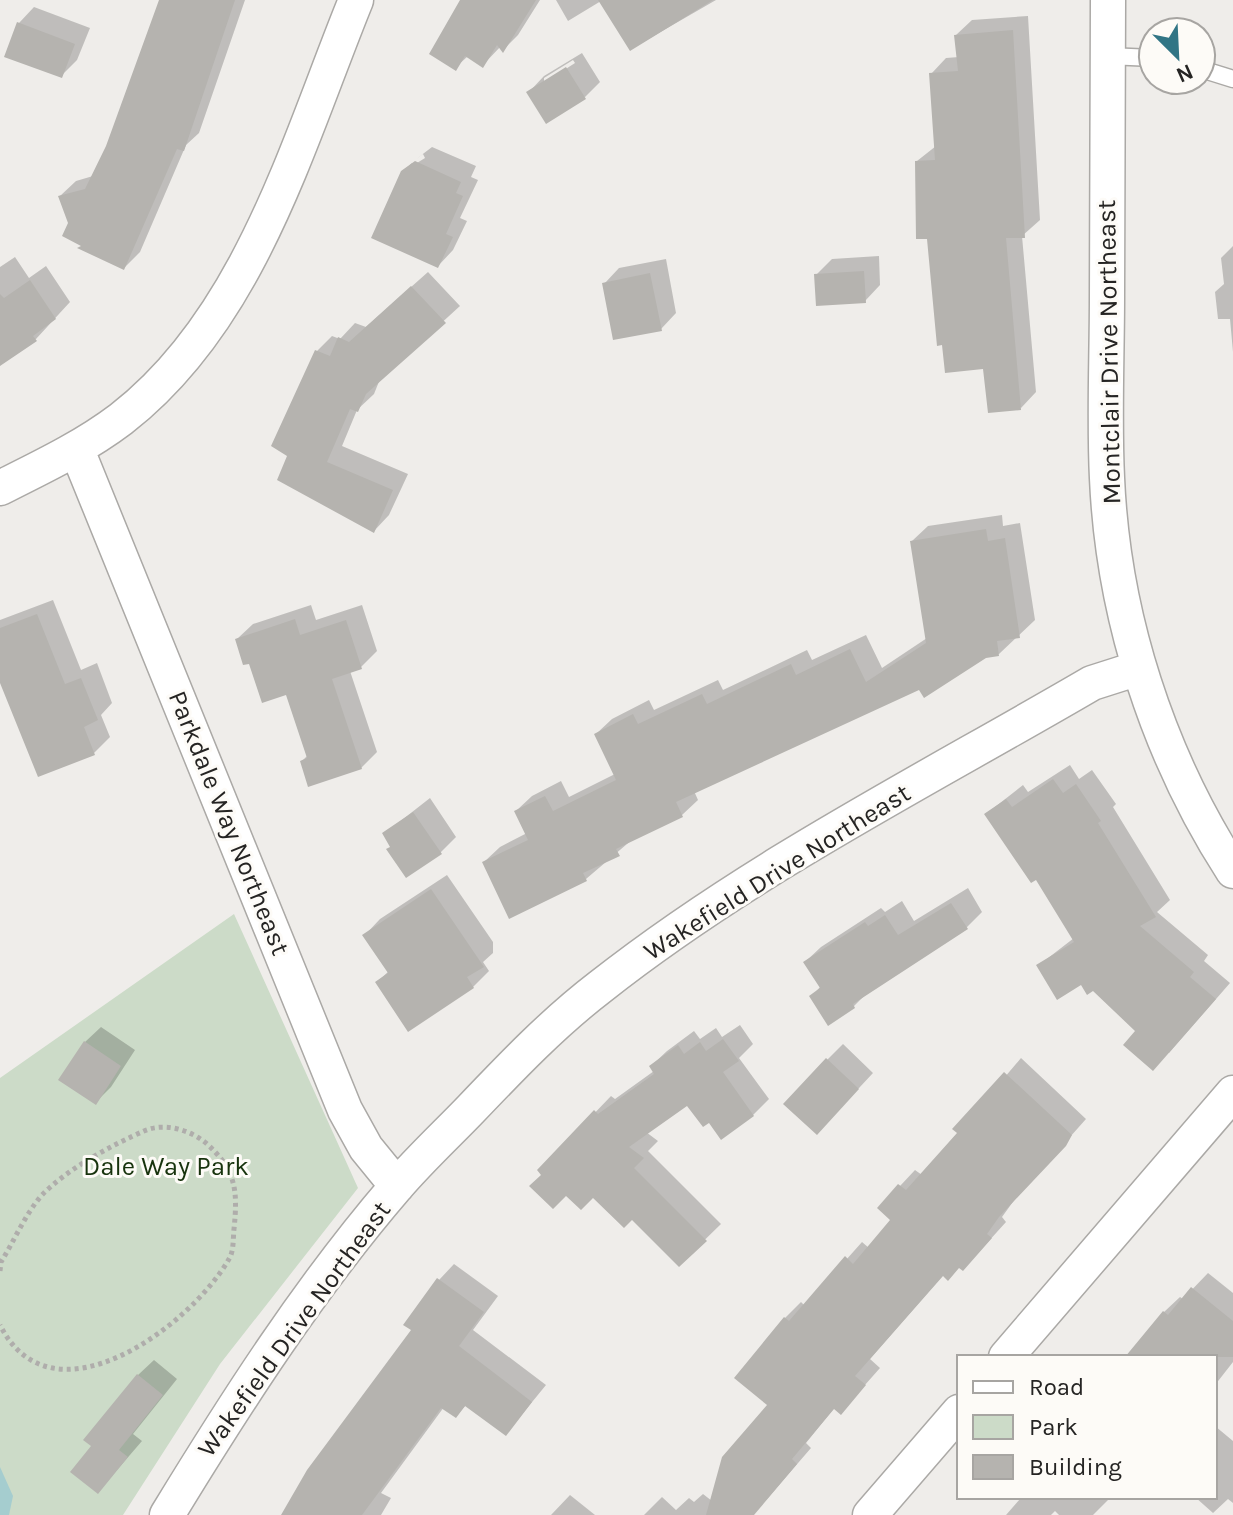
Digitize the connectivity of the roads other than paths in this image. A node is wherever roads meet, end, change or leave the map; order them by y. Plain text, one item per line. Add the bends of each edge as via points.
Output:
1 (356, 0) edge
2 (1108, 0) edge
3 (1108, 56) junction
4 (1137, 57) edge
5 (77, 450) junction
6 (0, 488) edge
7 (1139, 668) junction
8 (1233, 871) edge
9 (1233, 1093) edge
10 (397, 1186) junction
11 (1008, 1355) edge
12 (957, 1414) edge
13 (167, 1515) edge
14 (870, 1515) edge

1 - 5 street via 265,225 219,312 170,374
2 - 3 street, Montclair Drive Northeast
3 - 4 lane
3 - 7 street, Montclair Drive Northeast via 1107,479 1118,575
5 - 6 street
5 - 10 street, Parkdale Way Northeast via 345,1110 366,1148
7 - 8 street, Montclair Drive Northeast via 1170,755
7 - 10 street, Wakefield Drive Northeast via 1092,683 670,934 530,1047
9 - 11 street
10 - 13 street, Wakefield Drive Northeast via 236,1404
12 - 14 street

